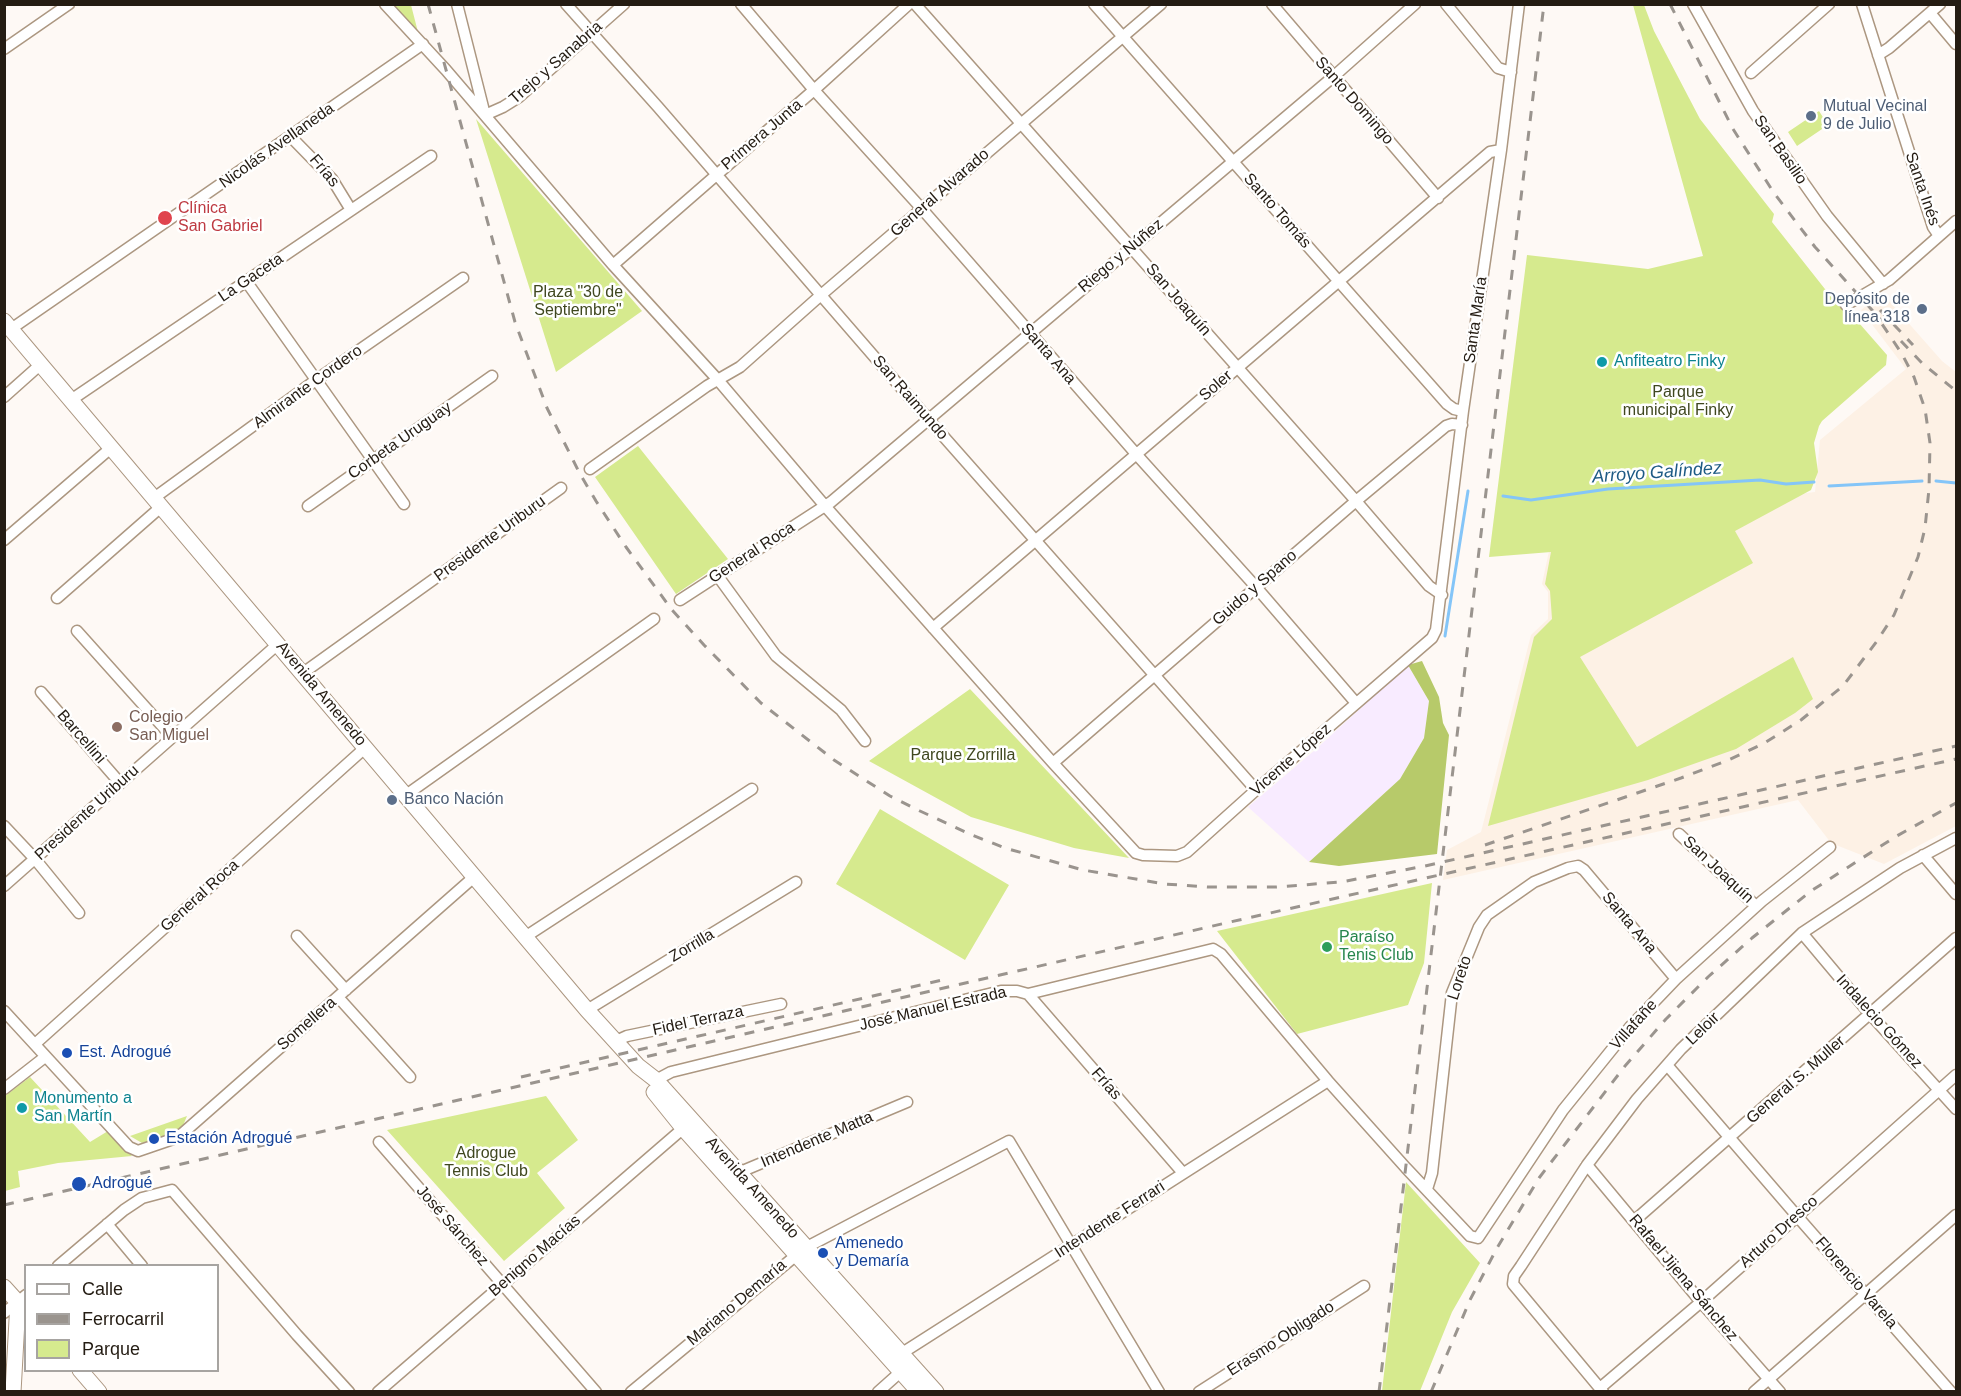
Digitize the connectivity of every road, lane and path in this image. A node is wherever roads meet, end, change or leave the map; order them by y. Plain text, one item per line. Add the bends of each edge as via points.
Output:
1 (69, 4) edge
2 (385, 4) edge
3 (457, 4) edge
4 (566, 4) edge
5 (624, 4) edge
6 (741, 4) edge
7 (909, 4) edge
8 (915, 4) edge
9 (1094, 4) edge
10 (1161, 4) edge
11 (1272, 4) edge
12 (1415, 4) edge
13 (1446, 4) edge
14 (1519, 4) edge
15 (1693, 4) edge
16 (1829, 4) edge
17 (1862, 4) edge
18 (1940, 4) edge
19 (1930, 13) junction
20 (591, 32) junction
21 (1122, 37) junction
22 (423, 44) junction
23 (1956, 44) edge
24 (4, 49) edge
25 (1878, 55) junction
26 (1511, 72) junction
27 (1750, 73) dead end
28 (1333, 77) junction
29 (814, 90) junction
30 (485, 115) junction
31 (1021, 123) junction
32 (291, 137) junction
33 (1501, 150) junction
34 (431, 156) dead end
35 (1233, 160) junction
36 (716, 174) junction
37 (1437, 198) junction
38 (922, 208) junction
39 (351, 210) junction
40 (1956, 221) edge
41 (1939, 236) junction
42 (1131, 247) junction
43 (613, 265) junction
44 (463, 278) dead end
45 (246, 281) junction
46 (1339, 281) junction
47 (1883, 284) junction
48 (821, 295) junction
49 (1846, 305) dead end
50 (8, 325) edge
51 (1030, 333) junction
52 (41, 364) junction
53 (1237, 368) junction
54 (492, 376) dead end
55 (316, 380) junction
56 (718, 380) junction
57 (4, 397) edge
58 (71, 400) junction
59 (1463, 411) junction
60 (929, 420) junction
61 (1462, 425) junction
62 (112, 447) junction
63 (1137, 455) junction
64 (373, 460) junction
65 (590, 469) dead end
66 (561, 488) dead end
67 (1356, 501) junction
68 (158, 502) junction
69 (404, 504) dead end
70 (308, 506) dead end
71 (825, 506) junction
72 (4, 540) edge
73 (1035, 540) junction
74 (717, 575) junction
75 (1256, 587) junction
76 (1442, 595) junction
77 (57, 598) dead end
78 (680, 600) dead end
79 (654, 619) dead end
80 (933, 628) junction
81 (76, 631) dead end
82 (1434, 635) joint
83 (278, 644) junction
84 (303, 673) junction
85 (1155, 675) junction
86 (41, 692) dead end
87 (1356, 703) junction
88 (172, 737) junction
89 (865, 741) dead end
90 (366, 747) junction
91 (1053, 763) junction
92 (120, 783) junction
93 (752, 789) dead end
94 (1256, 790) junction
95 (406, 795) junction
96 (4, 826) edge
97 (1679, 834) dead end
98 (1956, 838) edge
99 (1830, 847) dead end
100 (1923, 855) junction
101 (35, 859) junction
102 (1582, 868) joint
103 (474, 877) junction
104 (796, 882) dead end
105 (4, 886) edge
106 (1956, 894) edge
107 (1756, 906) junction
108 (79, 913) dead end
109 (1802, 933) junction
110 (297, 936) dead end
111 (525, 937) junction
112 (1956, 938) edge
113 (1676, 979) junction
114 (342, 993) junction
115 (1028, 994) junction
116 (781, 1004) dead end
117 (587, 1010) junction
118 (4, 1011) edge
119 (1870, 1014) junction
120 (616, 1041) junction
121 (34, 1044) junction
122 (45, 1057) junction
123 (1667, 1065) junction
124 (638, 1066) junction
125 (1956, 1075) edge
126 (410, 1077) dead end
127 (656, 1080) junction
128 (1328, 1081) junction
129 (4, 1089) edge
130 (1940, 1090) junction
131 (907, 1102) dead end
132 (1956, 1109) edge
133 (687, 1124) junction
134 (1729, 1138) junction
135 (379, 1143) dead end
136 (1587, 1165) junction
137 (1183, 1173) junction
138 (733, 1175) junction
139 (1427, 1189) junction
140 (1956, 1215) edge
141 (1797, 1216) junction
142 (1634, 1221) junction
143 (107, 1224) junction
144 (1072, 1244) junction
145 (801, 1251) junction
146 (60, 1264) edge
147 (140, 1264) edge
148 (503, 1285) junction
149 (1364, 1286) dead end
150 (4, 1287) edge
151 (1866, 1294) junction
152 (23, 1302) edge
153 (1701, 1302) junction
154 (4, 1313) edge
155 (901, 1362) junction
156 (81, 1372) edge
157 (1769, 1379) junction
158 (1601, 1390) edge
159 (14, 1392) edge
160 (99, 1392) edge
161 (349, 1392) edge
162 (378, 1392) edge
163 (596, 1392) edge
164 (631, 1392) edge
165 (878, 1392) edge
166 (919, 1392) edge
167 (936, 1392) edge
168 (1159, 1392) edge
169 (1199, 1392) edge
170 (1755, 1392) edge
171 (1780, 1392) edge
172 (1951, 1392) edge

1 - 24 street
2 - 22 street
3 - 30 street
4 - 20 street, San Raimundo
5 - 20 street, Trejo y Sanabria
6 - 29 street, Santa Ana
7 - 29 street, Primera Junta
8 - 31 street, San Joaquín
9 - 21 street, Santo Tomás
10 - 21 street, General Alvarado
11 - 28 street, Santo Domingo
12 - 28 street, Riego y Núñez
13 - 26 street via 1498,68
14 - 26 street, Santa María
15 - 47 street, San Basilio via 1753,111 1827,216
16 - 27 street
17 - 25 street, Santa Inés
18 - 19 street
19 - 23 street
19 - 25 street
20 - 30 street, Trejo y Sanabria via 519,97
20 - 36 street, San Raimundo
21 - 31 street, General Alvarado
21 - 35 street, Santo Tomás
22 - 30 street
22 - 32 street, Nicolás Avellaneda
25 - 41 street, Santa Inés
26 - 33 street, Santa María
28 - 35 street, Riego y Núñez
28 - 37 street, Santo Domingo
29 - 36 street, Primera Junta
29 - 38 street, Santa Ana
30 - 43 street
31 - 38 street, General Alvarado
31 - 42 street, San Joaquín
32 - 39 street, Frías via 332,179
32 - 50 street, Nicolás Avellaneda
33 - 37 street, Soler via 1490,152
33 - 59 street, Santa María
34 - 39 street, La Gaceta
35 - 42 street, Riego y Núñez
35 - 46 street, Santo Tomás
36 - 43 street, Primera Junta
36 - 48 street, San Raimundo
37 - 46 street, Soler
38 - 48 street, General Alvarado
38 - 51 street, Santa Ana
39 - 45 street, La Gaceta
40 - 41 street
41 - 47 street
42 - 51 street, Riego y Núñez
42 - 53 street, San Joaquín
43 - 56 street
44 - 55 street, Almirante Cordero
45 - 55 street
45 - 58 street, La Gaceta
46 - 53 street, Soler
46 - 59 street, Santo Tomás via 1447,404
47 - 49 street
48 - 56 street, General Alvarado via 740,367
48 - 60 street, San Raimundo
50 - 52 street, Avenida Amenedo
51 - 60 street, Riego y Núñez
51 - 63 street, Santa Ana
52 - 57 street
52 - 58 street, Avenida Amenedo
53 - 63 street, Soler
53 - 67 street, San Joaquín
54 - 64 street, Corbeta Uruguay
55 - 64 street
55 - 68 street, Almirante Cordero
56 - 65 street
56 - 71 street
58 - 62 street, Avenida Amenedo
59 - 61 street, Santa María
60 - 71 street, Riego y Núñez
60 - 73 street, San Raimundo
61 - 67 street, Guido y Spano via 1446,426
61 - 76 street, Santa María
62 - 68 street, Avenida Amenedo
62 - 72 street
63 - 73 street, Soler
63 - 75 street, Santa Ana
64 - 69 street
64 - 70 street, Corbeta Uruguay
66 - 84 street, Presidente Uriburu
67 - 75 street, Guido y Spano
67 - 76 street, San Joaquín via 1429,586
68 - 77 street, Almirante Cordero
68 - 83 street, Avenida Amenedo
71 - 74 street, General Roca
71 - 80 street
73 - 80 street, Soler
73 - 85 street, San Raimundo
74 - 78 street, General Roca
74 - 89 street via 776,656 841,710
75 - 85 street, Guido y Spano
75 - 87 street, Santa Ana
76 - 82 street, Santa María
79 - 95 street
80 - 91 street
81 - 88 street
82 - 87 street, Vicente López
83 - 84 street, Avenida Amenedo
83 - 88 street, Presidente Uriburu
84 - 90 street, Avenida Amenedo
85 - 91 street, Guido y Spano
85 - 94 street, San Raimundo
86 - 92 street, Barcellini
87 - 94 street, Vicente López
88 - 92 street, Presidente Uriburu
90 - 95 street, Avenida Amenedo
90 - 121 street, General Roca
91 - 94 street, Vicente López via 1136,853 1143,855 1182,856
92 - 101 street, Presidente Uriburu
93 - 111 street
95 - 103 street, Avenida Amenedo
96 - 101 street
97 - 107 street, San Joaquín
98 - 100 street, Leloir
99 - 107 street, Villafañe
100 - 106 street
100 - 109 street, Leloir
101 - 105 street, Presidente Uriburu
101 - 108 street
102 - 113 street, Santa Ana
102 - 139 street, Loreto via 1568,868 1534,882 1487,915 1479,927 1452,993
103 - 111 street, Avenida Amenedo
103 - 114 street, Somellera
104 - 117 street, Zorrilla
107 - 113 street, Villafañe
109 - 119 street, Indalecio Gómez
109 - 123 street, Leloir
110 - 114 street
111 - 117 street, Avenida Amenedo
112 - 119 street, General S. Muller
113 - 139 street, Villafañe via 1630,1027 1569,1102 1478,1238 1470,1236
114 - 122 street, Somellera via 183,1134 138,1150 129,1147
114 - 126 street
115 - 127 street, José Manuel Estrada via 1001,991 671,1072
115 - 128 street, José Manuel Estrada via 1213,949
115 - 137 street, Frías
116 - 120 street, Fidel Terraza
117 - 120 street, Avenida Amenedo
118 - 121 street
119 - 130 street, Indalecio Gómez
119 - 134 street, General S. Muller
120 - 124 street, Avenida Amenedo
121 - 122 street
122 - 129 street
123 - 134 street, Florencio Varela
123 - 136 street, Leloir
124 - 127 street, Avenida Amenedo
124 - 133 street, Avenida Amenedo via 644,1079
125 - 130 street, Arturo Dresco
127 - 133 street, Avenida Amenedo
128 - 137 street, Intendente Ferrari
128 - 139 street
130 - 132 street, Indalecio Gómez
130 - 141 street, Arturo Dresco
131 - 138 street, Intendente Matta
133 - 138 street, Avenida Amenedo
133 - 148 street, Benigno Macías
134 - 141 street, Florencio Varela
134 - 142 street, General S. Muller
135 - 148 street, José Sánchez
136 - 142 street, Rafael Jijena Sánchez
136 - 158 street, Leloir via 1514,1276 1513,1284
137 - 144 street, Intendente Ferrari
138 - 145 street, Avenida Amenedo
140 - 151 street
141 - 151 street, Florencio Varela
141 - 153 street, Arturo Dresco
142 - 153 street, Rafael Jijena Sánchez
143 - 146 street
143 - 147 street
143 - 161 street via 142,1198 172,1190
144 - 145 street, Mariano Demaría via 1009,1141
144 - 155 street, Intendente Ferrari
144 - 168 street
145 - 155 street, Avenida Amenedo
145 - 164 street, Mariano Demaría
148 - 162 street, Benigno Macías
148 - 163 street, José Sánchez
149 - 169 street, Erasmo Obligado
150 - 152 street
151 - 157 street
151 - 172 street, Florencio Varela
152 - 154 street
152 - 159 street
153 - 157 street, Rafael Jijena Sánchez
153 - 158 street, Arturo Dresco
155 - 165 street, Intendente Ferrari
155 - 166 street, Avenida Amenedo
155 - 167 street, Avenida Amenedo
156 - 160 street
157 - 170 street
157 - 171 street, Rafael Jijena Sánchez

